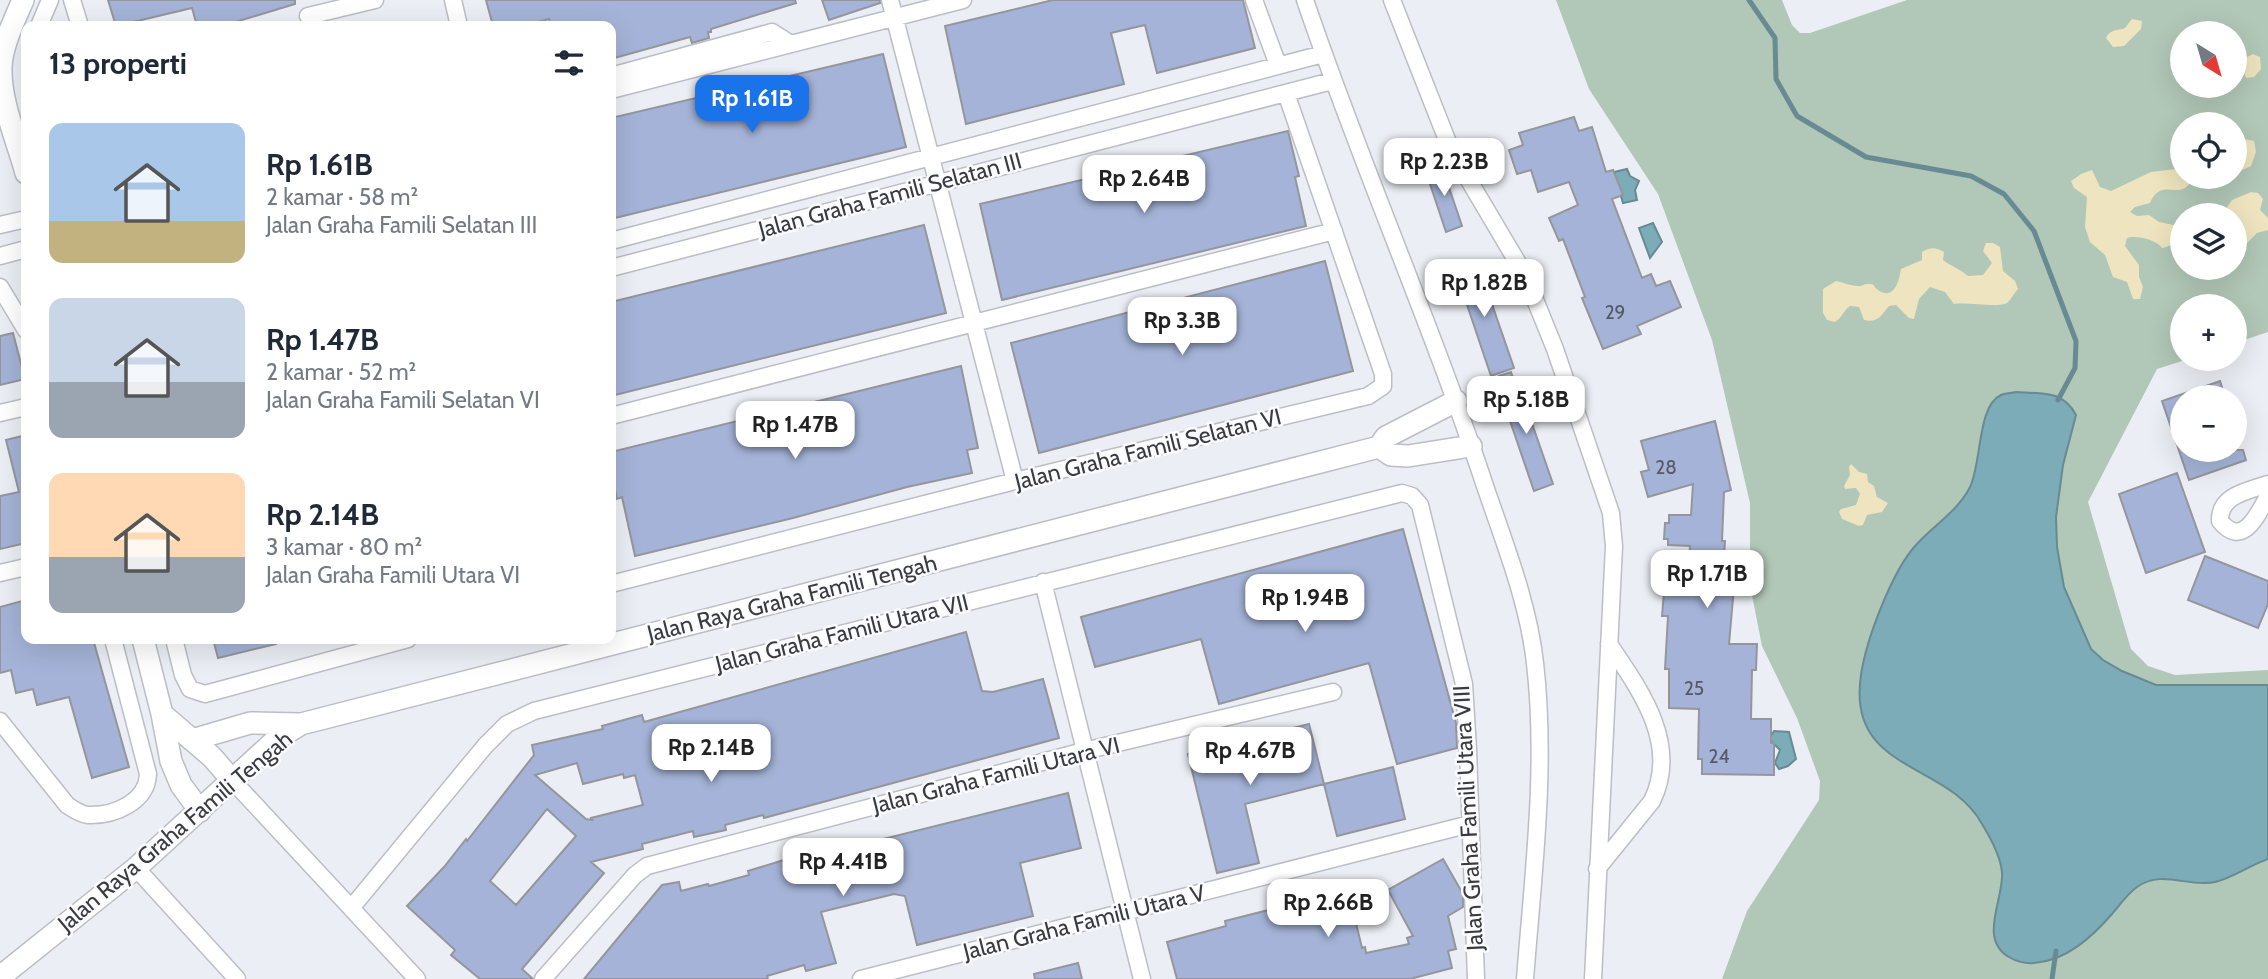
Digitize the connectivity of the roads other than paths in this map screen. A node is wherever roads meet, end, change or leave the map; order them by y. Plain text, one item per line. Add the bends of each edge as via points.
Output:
1 (23, 0) edge
2 (50, 0) edge
3 (72, 0) edge
4 (375, 0) edge
5 (453, 0) edge
6 (890, 0) edge
7 (963, 0) edge
8 (1254, 0) edge
9 (1305, 0) edge
10 (1392, 0) edge
11 (308, 16) dead end
12 (895, 17) junction
13 (41, 21) edge
14 (78, 21) edge
15 (458, 21) edge
16 (791, 44) junction
17 (1323, 54) junction
18 (1278, 65) junction
19 (616, 75) edge
20 (1332, 81) junction
21 (616, 89) edge
22 (1286, 93) junction
23 (21, 155) edge
24 (931, 157) junction
25 (938, 183) junction
26 (21, 220) edge
27 (0, 225) edge
28 (1334, 231) junction
29 (616, 240) edge
30 (21, 250) edge
31 (0, 256) edge
32 (616, 267) edge
33 (0, 287) edge
34 (21, 322) edge
35 (974, 323) junction
36 (1457, 401) junction
37 (21, 408) edge
38 (0, 413) edge
39 (616, 415) edge
40 (1471, 446) junction
41 (1379, 447) junction
42 (1015, 481) junction
43 (2268, 484) edge
44 (1412, 496) joint
45 (2268, 496) edge
46 (21, 567) edge
47 (0, 573) edge
48 (1043, 582) junction
49 (616, 583) edge
50 (616, 643) edge
51 (114, 644) edge
52 (144, 644) edge
53 (175, 644) edge
54 (390, 644) edge
55 (612, 644) edge
56 (1609, 644) junction
57 (1333, 692) dead end
58 (162, 715) junction
59 (0, 721) edge
60 (301, 724) junction
61 (192, 740) junction
62 (1084, 751) junction
63 (231, 779) junction
64 (200, 811) junction
65 (1470, 824) junction
66 (136, 867) junction
67 (1597, 869) junction
68 (352, 907) junction
69 (1124, 911) junction
70 (0, 977) edge
71 (237, 979) edge
72 (417, 979) edge
73 (543, 979) edge
74 (862, 979) edge
75 (1142, 979) edge
76 (1476, 979) edge
77 (1525, 979) edge
78 (1593, 979) edge

1 - 23 street via 1,66 3,91
2 - 13 street
3 - 14 street
4 - 11 street
5 - 15 street
6 - 12 street
7 - 12 street
8 - 18 street
9 - 17 street
10 - 56 street via 1451,150 1525,275 1602,488 1613,528
12 - 16 street
12 - 24 street
16 - 19 street via 772,32
16 - 21 street
17 - 18 street, Jalan Graha Famili Selatan III
17 - 20 street
18 - 24 street, Jalan Graha Famili Selatan III
20 - 22 street, Jalan Graha Famili Selatan III
20 - 36 street
22 - 25 street, Jalan Graha Famili Selatan III
22 - 28 street, Jalan Graha Famili Selatan VI
24 - 25 street
24 - 29 street, Jalan Graha Famili Selatan III
25 - 32 street, Jalan Graha Famili Selatan III
25 - 35 street
26 - 27 street
28 - 35 street
28 - 42 street, Jalan Graha Famili Selatan VI via 1383,374 1379,390
30 - 31 street
33 - 34 street
35 - 39 street
35 - 42 street
36 - 40 street
36 - 41 street, Jalan Raya Graha Famili Tengah via 1386,437
37 - 38 street
40 - 41 street, Jalan Raya Graha Famili Tengah via 1408,456 1391,456
40 - 77 street via 1527,613 1535,662 1537,826
41 - 50 street, Jalan Raya Graha Famili Tengah
42 - 49 street, Jalan Graha Famili Selatan VI
43 - 45 street via 2227,501 2220,521 2232,531 2241,531 2255,521
44 - 48 street, Jalan Graha Famili Utara VII via 1394,494
44 - 65 street, Jalan Graha Famili Utara VIII via 1420,505 1464,684
46 - 47 street
48 - 62 street
48 - 68 street, Jalan Graha Famili Utara VII via 534,711 508,723
51 - 59 street via 148,774 140,797 106,812 78,812 67,805
52 - 58 street
53 - 54 street via 190,690 205,694
55 - 60 street, Jalan Raya Graha Famili Tengah
56 - 67 street
56 - 67 street via 1649,707 1661,750 1661,773 1652,801
57 - 62 street, Jalan Graha Famili Utara VI
58 - 61 street
58 - 64 street via 174,772
60 - 61 street via 250,723
60 - 63 street, Jalan Raya Graha Famili Tengah
61 - 63 street
62 - 69 street
62 - 73 street, Jalan Graha Famili Utara VI via 647,866
63 - 64 street, Jalan Raya Graha Famili Tengah
63 - 68 street
64 - 66 street, Jalan Raya Graha Famili Tengah
65 - 69 street, Jalan Graha Famili Utara V
65 - 76 street, Jalan Graha Famili Utara VIII
66 - 70 street, Jalan Raya Graha Famili Tengah
66 - 71 street
67 - 78 street
68 - 72 street
69 - 74 street, Jalan Graha Famili Utara V
69 - 75 street

